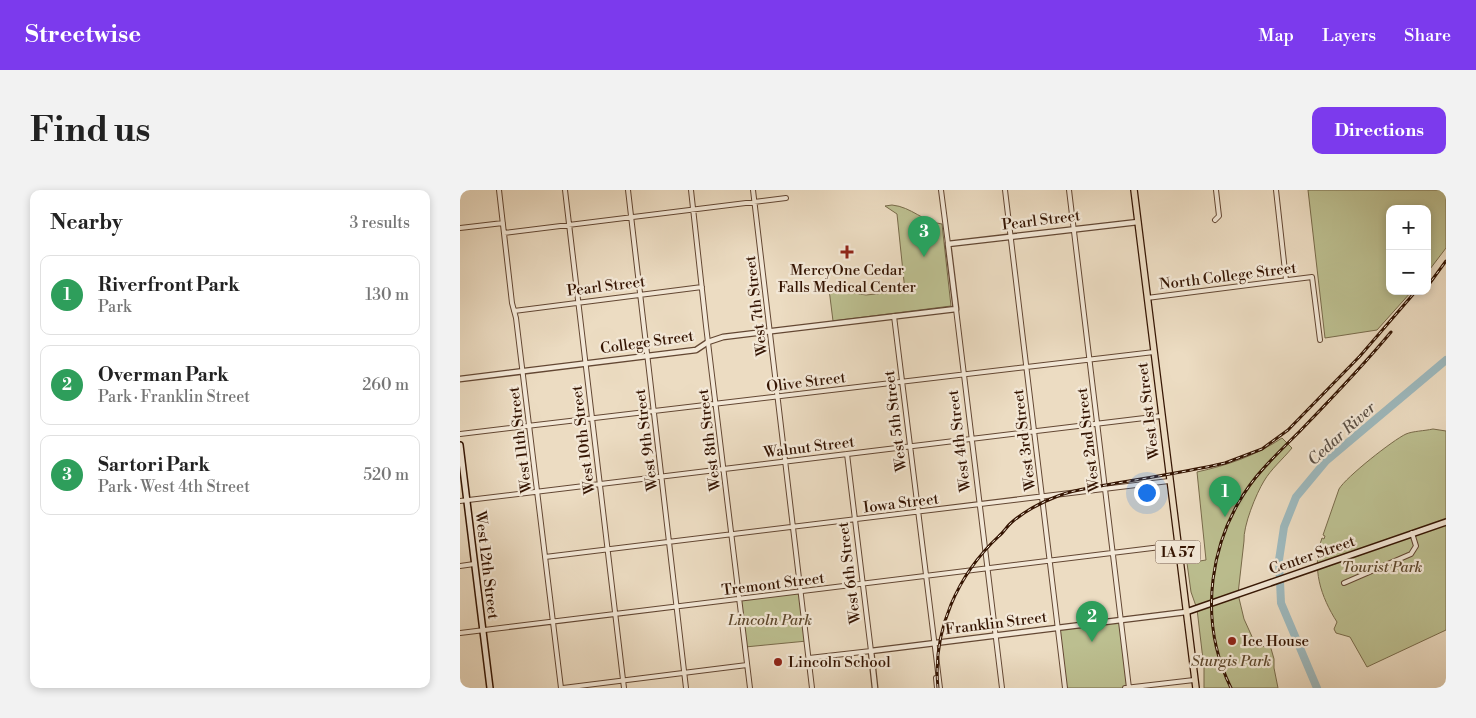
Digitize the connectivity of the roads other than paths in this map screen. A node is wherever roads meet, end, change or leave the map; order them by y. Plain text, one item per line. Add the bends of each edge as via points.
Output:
1 (499, 190) edge
2 (565, 190) edge
3 (628, 190) edge
4 (691, 190) edge
5 (754, 190) edge
6 (941, 190) edge
7 (1005, 190) edge
8 (1069, 190) edge
9 (1134, 190) edge
10 (1216, 190) edge
11 (1276, 190) edge
12 (786, 198) dead end
13 (755, 202) junction
14 (694, 210) junction
15 (631, 218) junction
16 (1215, 220) dead end
17 (1138, 222) junction
18 (502, 223) junction
19 (569, 225) junction
20 (460, 228) edge
21 (1074, 229) junction
22 (504, 233) junction
23 (1011, 236) junction
24 (948, 244) junction
25 (1286, 280) junction
26 (702, 287) junction
27 (640, 294) junction
28 (1147, 298) junction
29 (578, 302) junction
30 (956, 309) junction
31 (514, 311) junction
32 (894, 316) junction
33 (770, 331) junction
34 (1320, 340) dead end
35 (708, 342) junction
36 (1154, 352) junction
37 (648, 356) junction
38 (1090, 360) junction
39 (586, 363) junction
40 (1027, 367) junction
41 (522, 371) junction
42 (964, 375) junction
43 (460, 379) edge
44 (902, 382) junction
45 (778, 397) junction
46 (716, 404) junction
47 (654, 411) junction
48 (1162, 416) junction
49 (592, 418) junction
50 (1097, 424) junction
51 (529, 426) junction
52 (1034, 431) junction
53 (460, 434) edge
54 (972, 439) junction
55 (460, 445) edge
56 (909, 446) junction
57 (847, 454) junction
58 (785, 462) junction
59 (724, 469) junction
60 (662, 477) junction
61 (1169, 481) junction
62 (600, 484) junction
63 (1105, 490) junction
64 (537, 492) junction
65 (1042, 498) junction
66 (466, 501) junction
67 (460, 502) edge
68 (980, 505) junction
69 (917, 512) junction
70 (855, 520) junction
71 (1446, 522) edge
72 (793, 527) junction
73 (1412, 533) junction
74 (732, 534) junction
75 (669, 542) junction
76 (1178, 545) junction
77 (608, 549) junction
78 (1113, 553) junction
79 (545, 557) junction
80 (1050, 561) junction
81 (474, 564) junction
82 (460, 566) edge
83 (987, 568) junction
84 (925, 576) junction
85 (1344, 582) dead end
86 (863, 584) junction
87 (801, 591) junction
88 (739, 599) junction
89 (677, 607) junction
90 (1186, 612) junction
91 (615, 614) junction
92 (1121, 620) junction
93 (553, 622) junction
94 (1058, 628) junction
95 (483, 630) junction
96 (460, 633) edge
97 (996, 635) junction
98 (933, 643) junction
99 (871, 651) junction
100 (809, 658) junction
101 (747, 665) junction
102 (685, 673) junction
103 (623, 680) junction
104 (1194, 680) junction
105 (490, 688) edge
106 (562, 688) edge
107 (624, 688) edge
108 (686, 688) edge
109 (750, 688) edge
110 (812, 688) edge
111 (875, 688) edge
112 (938, 688) edge
113 (1002, 688) edge
114 (1065, 688) edge
115 (1128, 688) edge
116 (1196, 688) edge

1 - 18 street, West 11th Street
2 - 19 street, West 10th Street
3 - 15 street, West 9th Street
4 - 14 street, West 8th Street
5 - 13 street, West 7th Street
6 - 24 street, West 4th Street
7 - 23 street, West 3rd Street
8 - 21 street, West 2nd Street
9 - 17 main road, West 1st Street / IA 57
10 - 16 street via 1219,216
11 - 25 street
12 - 13 street
13 - 14 street
13 - 33 street, West 7th Street
14 - 15 street
14 - 26 street, West 8th Street
15 - 19 street
15 - 27 street, West 9th Street
17 - 21 street, Pearl Street
17 - 28 main road, West 1st Street / IA 57
18 - 20 street
18 - 22 street, West 11th Street
19 - 22 street
19 - 29 street, West 10th Street
21 - 23 street, Pearl Street
21 - 38 street, West 2nd Street
22 - 31 street, West 11th Street
23 - 24 street, Pearl Street
23 - 40 street, West 3rd Street
24 - 30 street, West 4th Street
25 - 28 street, North College Street
25 - 34 street, North College Street via 1312,277
26 - 27 street, Pearl Street
26 - 35 street, West 8th Street
27 - 29 street, Pearl Street
27 - 37 street, West 9th Street
28 - 36 main road, West 1st Street / IA 57
29 - 31 street, Pearl Street
29 - 39 street, West 10th Street
30 - 32 street, College Street
30 - 42 street, West 4th Street
31 - 41 street, West 11th Street
32 - 33 street, College Street
32 - 44 street, West 5th Street
33 - 35 street, College Street
33 - 45 street, West 7th Street
35 - 37 street, College Street via 696,350
35 - 46 street, West 8th Street
36 - 38 street, Olive Street
36 - 48 main road, West 1st Street / IA 57
37 - 39 street, College Street
37 - 47 street, West 9th Street
38 - 40 street, Olive Street
38 - 50 street, West 2nd Street
39 - 41 street, College Street
39 - 49 street, West 10th Street
40 - 42 street, Olive Street
40 - 52 street, West 3rd Street
41 - 43 street, College Street
41 - 51 street, West 11th Street
42 - 44 street, Olive Street
42 - 54 street, West 4th Street
44 - 45 street, Olive Street
44 - 56 street, West 5th Street
45 - 46 street, Olive Street
45 - 58 street, West 7th Street
46 - 47 street, Olive Street
46 - 59 street, West 8th Street
47 - 49 street, Olive Street
47 - 60 street, West 9th Street
48 - 50 street, Walnut Street
48 - 61 main road, West 1st Street / IA 57
49 - 51 street, Olive Street
49 - 62 street, West 10th Street
50 - 52 street, Walnut Street
50 - 63 street, West 2nd Street
51 - 53 street, Olive Street
51 - 64 street, West 11th Street
52 - 54 street, Walnut Street
52 - 65 street, West 3rd Street
54 - 56 street, Walnut Street
54 - 68 street, West 4th Street
55 - 66 main road, West 12th Street
56 - 57 street, Walnut Street
56 - 69 street, West 5th Street
57 - 58 street, Walnut Street
57 - 70 street, West 6th Street
58 - 59 street, Walnut Street
58 - 72 street, West 7th Street
59 - 60 street, Walnut Street
59 - 74 street, West 8th Street
60 - 62 street, Walnut Street
60 - 75 street, West 9th Street
61 - 63 street, Iowa Street
61 - 76 main road, West 1st Street / IA 57
62 - 64 street, Walnut Street
62 - 77 street, West 10th Street
63 - 65 street, Iowa Street
63 - 78 street, West 2nd Street
64 - 66 street, Walnut Street
64 - 79 street, West 11th Street
65 - 68 street, Iowa Street
65 - 80 street, West 3rd Street
66 - 67 street, Walnut Street
66 - 81 main road, West 12th Street
68 - 69 street, Iowa Street
68 - 83 street, West 4th Street
69 - 70 street, Iowa Street
69 - 84 street, West 5th Street
70 - 72 street, Iowa Street
70 - 86 street, West 6th Street
71 - 73 main road, Center Street
72 - 74 street, Iowa Street
72 - 87 street, West 7th Street
73 - 85 street via 1416,546 1411,554
73 - 90 main road, Center Street
74 - 75 street, Iowa Street
74 - 88 street, West 8th Street
75 - 77 street, Iowa Street
75 - 89 street, West 9th Street
76 - 78 street, Tremont Street
76 - 90 main road, West 1st Street / IA 57
77 - 79 street, Iowa Street
77 - 91 street, West 10th Street
78 - 80 street, Tremont Street
78 - 92 street, West 2nd Street
79 - 93 street, West 11th Street
80 - 83 street, Tremont Street
80 - 94 street, West 3rd Street
81 - 82 street
81 - 95 main road, West 12th Street
83 - 84 street, Tremont Street
83 - 97 street, West 4th Street
84 - 86 street, Tremont Street
84 - 98 street, West 5th Street
86 - 87 street, Tremont Street
86 - 99 street, West 6th Street
87 - 88 street, Tremont Street
87 - 100 street, West 7th Street
88 - 89 street, Tremont Street
88 - 101 street, West 8th Street
89 - 91 street, Tremont Street
89 - 102 street, West 9th Street
90 - 92 street, Franklin Street
90 - 104 main road, West 1st Street / IA 57
91 - 93 street, Tremont Street
91 - 103 street, West 10th Street
92 - 94 street, Franklin Street
92 - 115 street, West 2nd Street
93 - 95 street, Tremont Street
93 - 106 street, West 11th Street
94 - 97 street, Franklin Street
94 - 114 street, West 3rd Street
95 - 96 street, Tremont Street
95 - 105 main road, West 12th Street
97 - 98 street, Franklin Street
97 - 113 street, West 4th Street
98 - 99 street, Franklin Street
98 - 112 street, West 5th Street
99 - 100 street, Franklin Street
99 - 111 street, West 6th Street
100 - 110 street, West 7th Street
101 - 102 street
101 - 109 street, West 8th Street
102 - 103 street
102 - 108 street, West 9th Street
103 - 106 street
103 - 107 street, West 10th Street
104 - 115 street
104 - 116 main road, West 1st Street / IA 57

